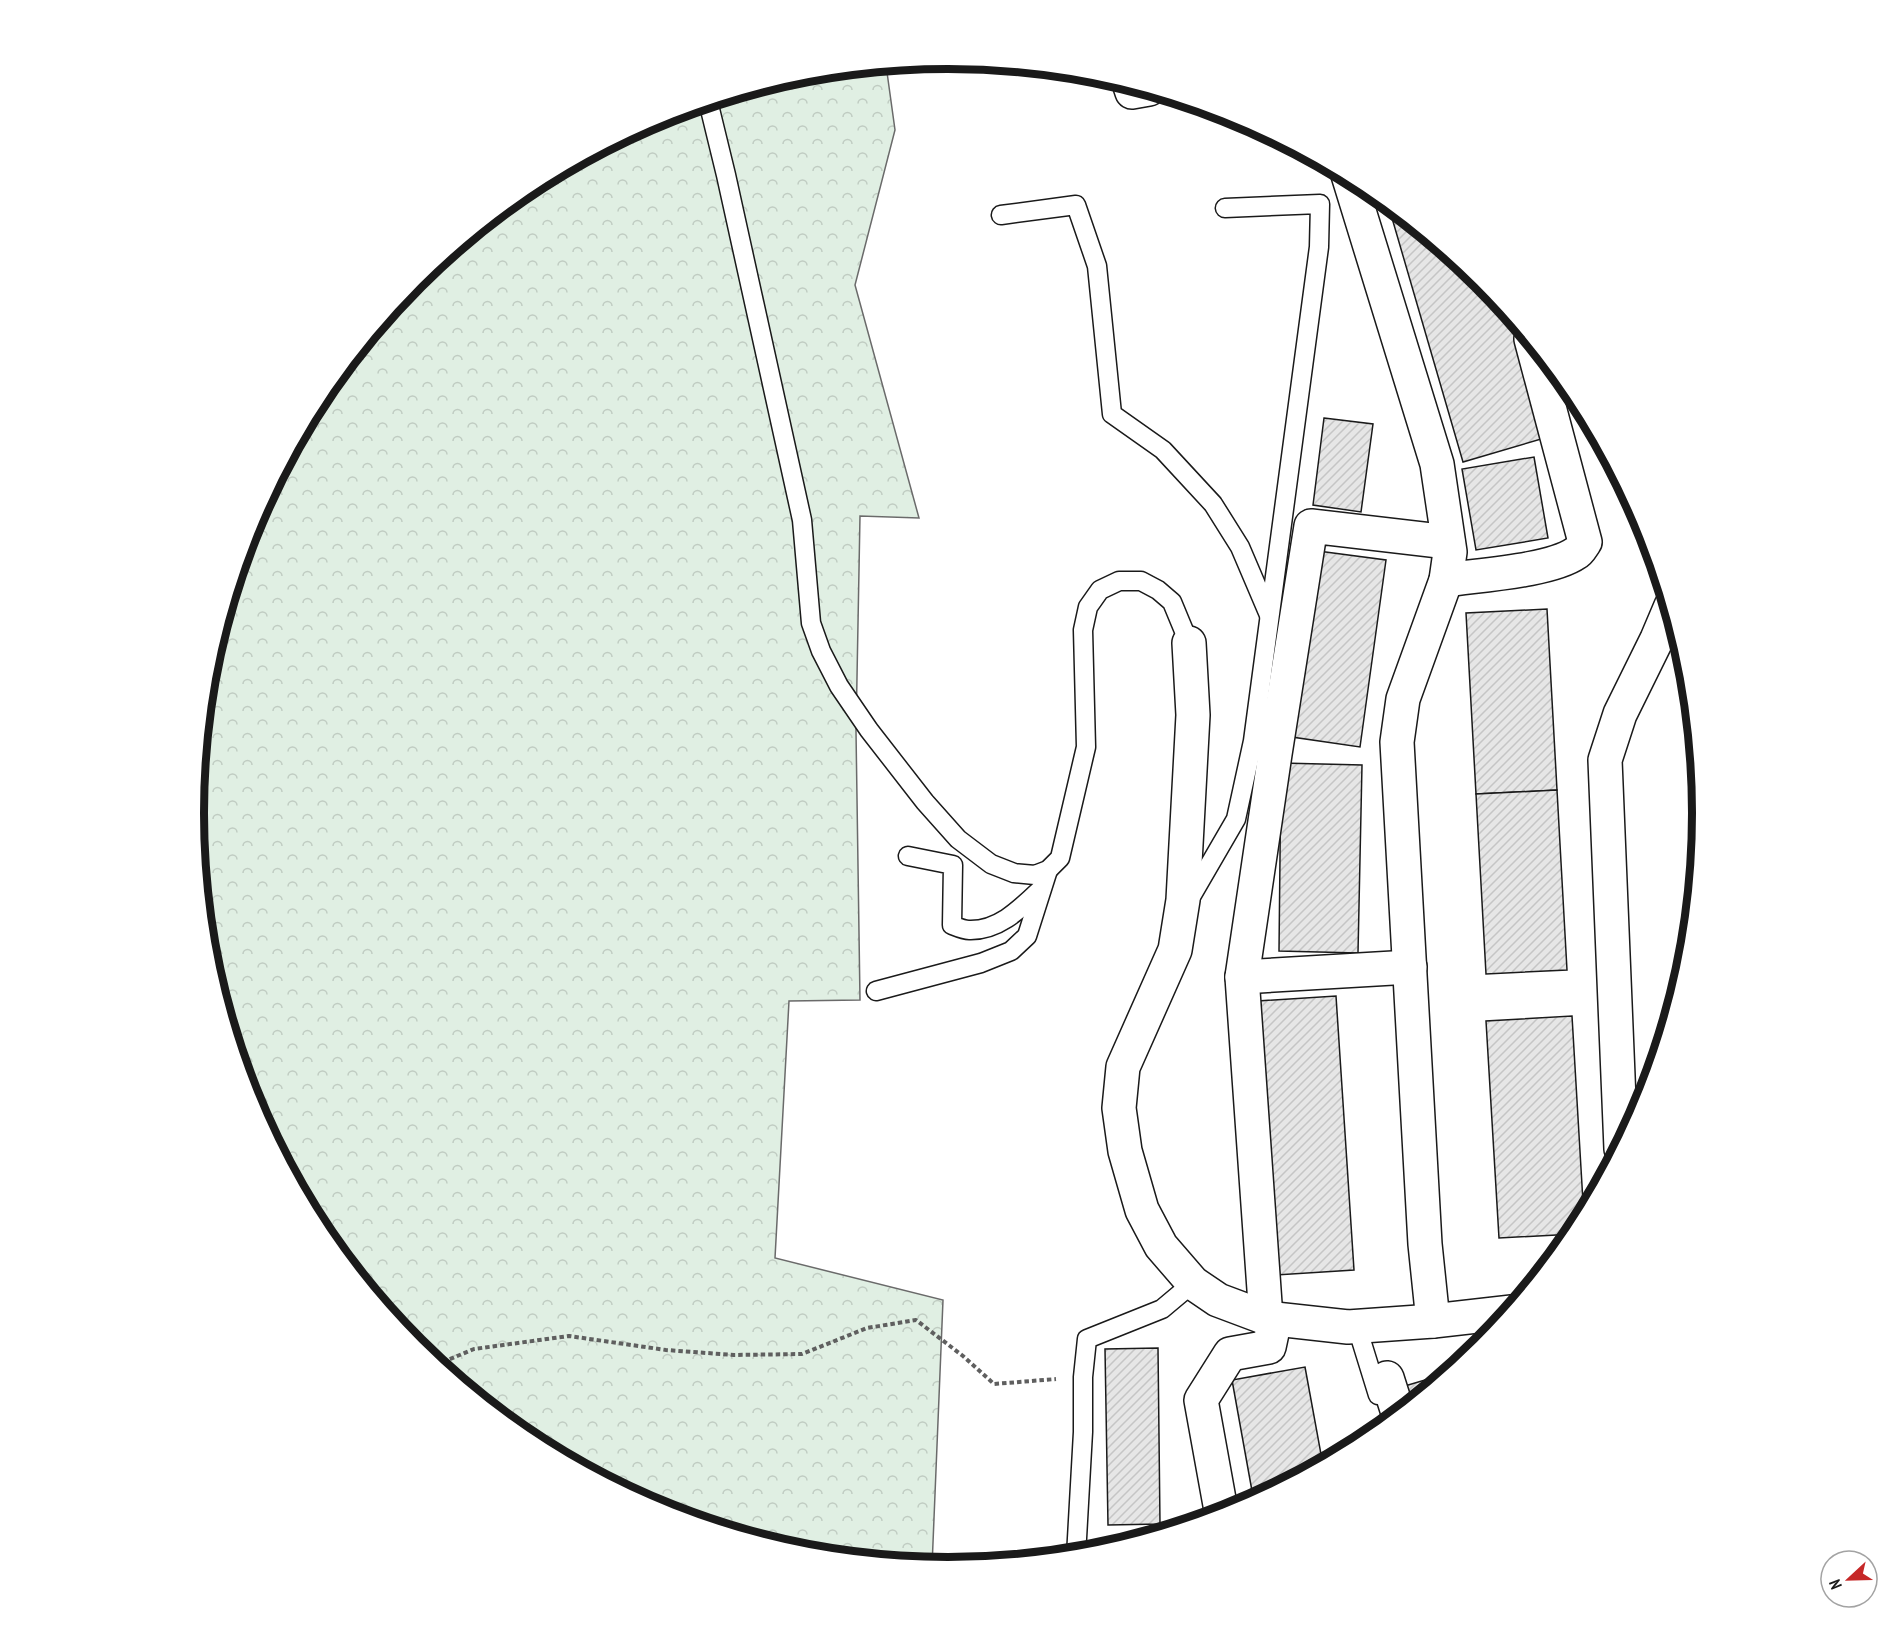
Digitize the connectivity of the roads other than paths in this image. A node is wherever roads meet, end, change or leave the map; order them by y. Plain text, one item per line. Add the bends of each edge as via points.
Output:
1 (710, 109) edge
2 (1352, 188) edge
3 (1225, 208) dead end
4 (1001, 216) dead end
5 (1535, 356) edge
6 (1448, 542) junction
7 (1446, 580) junction
8 (1667, 616) edge
9 (1269, 617) junction
10 (1189, 643) joint
11 (908, 856) dead end
12 (1048, 870) junction
13 (1043, 888) junction
14 (1181, 915) junction
15 (1410, 967) junction
16 (1242, 977) junction
17 (876, 991) dead end
18 (1620, 1133) edge
19 (1193, 1283) junction
20 (1499, 1314) edge
21 (1271, 1318) junction
22 (1433, 1322) junction
23 (1357, 1327) junction
24 (1388, 1378) dead end
25 (1397, 1408) edge
26 (1384, 1417) edge
27 (1220, 1506) edge
28 (1077, 1547) edge

1 - 12 lane via 802,520 811,623 821,651 869,730 958,839 991,864 1014,873 1035,875
2 - 6 street via 1437,464
3 - 9 lane via 1320,204 1319,247
4 - 9 lane via 1076,205 1097,266 1112,414 1163,450 1213,504 1240,547
5 - 7 street via 1585,542 1578,552 1539,567
6 - 7 street
6 - 16 street via 1311,526
7 - 15 street via 1403,699 1397,742
8 - 18 street via 1620,714 1605,760
9 - 14 lane via 1252,741 1236,819
10 - 12 lane via 1172,602 1141,581 1119,581 1100,590 1088,608 1083,630 1086,747 1060,858
10 - 14 street via 1193,715
11 - 13 lane via 953,865 952,925 968,931 990,928
12 - 13 lane
13 - 17 lane via 1028,936 1011,951
14 - 19 street via 1175,950 1124,1067 1119,1108 1125,1151 1142,1210 1161,1246
15 - 16 street
15 - 22 street
16 - 21 street
19 - 21 street via 1218,1300
19 - 28 lane via 1162,1309 1087,1339
20 - 22 street
21 - 23 street
21 - 27 street via 1269,1347 1230,1354 1201,1400
22 - 23 street
23 - 26 lane
24 - 25 street

